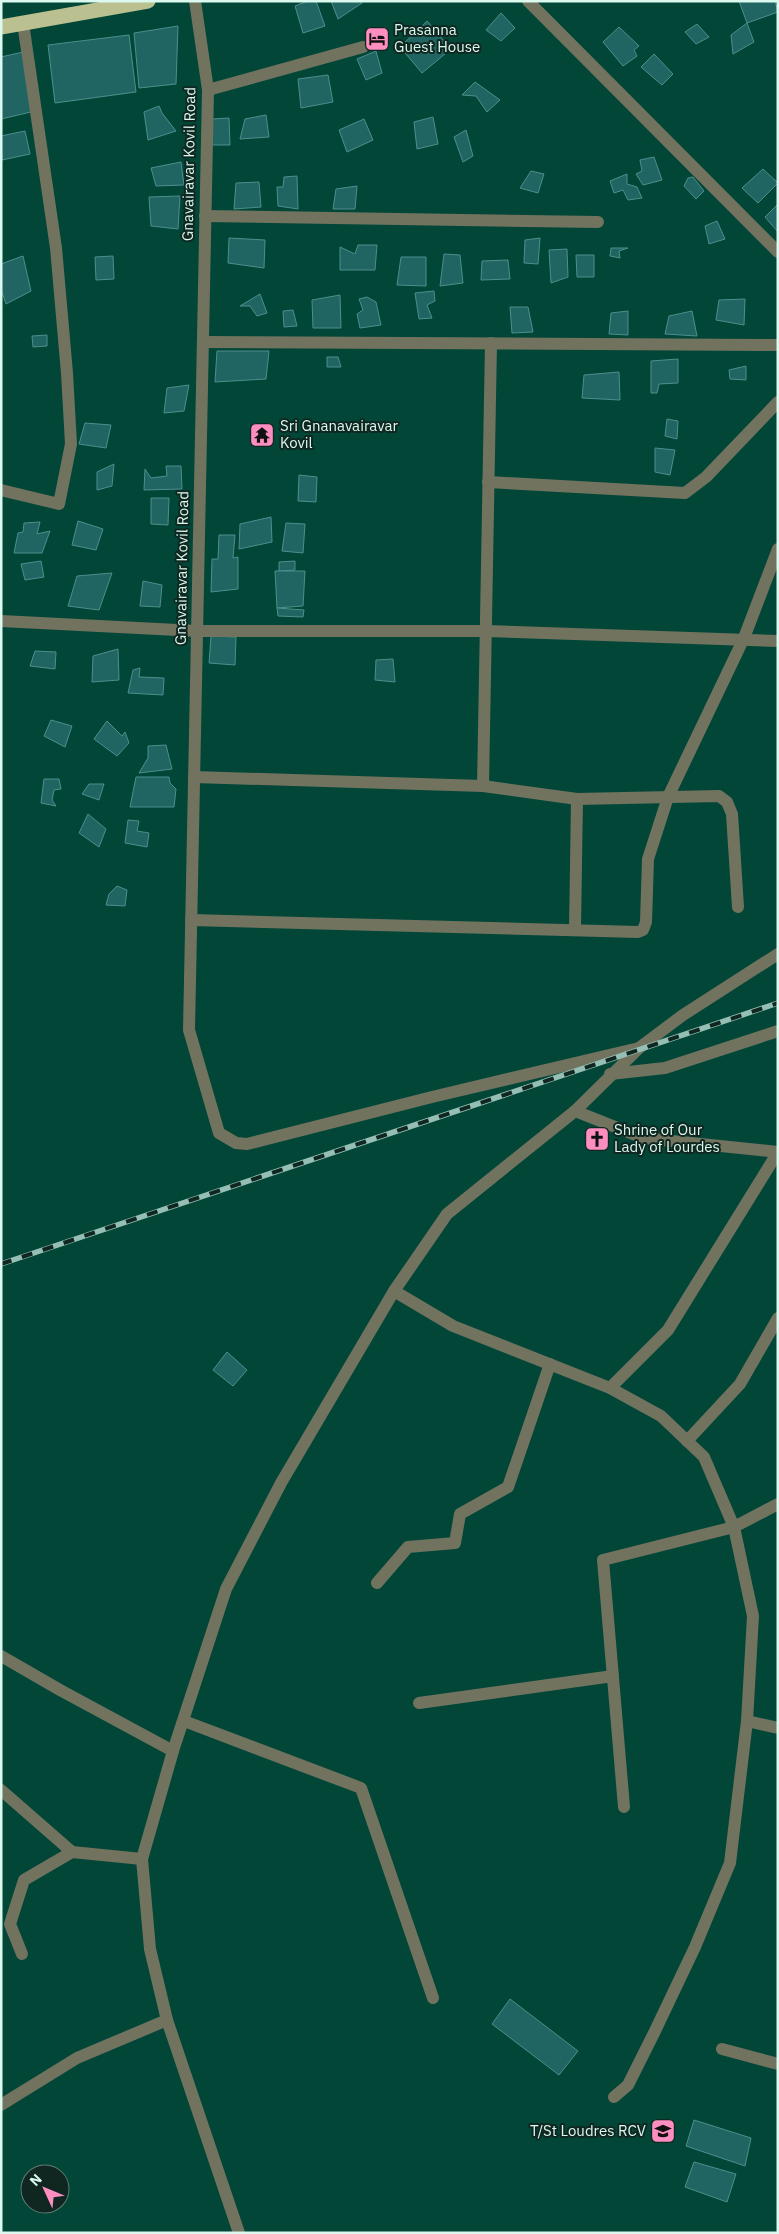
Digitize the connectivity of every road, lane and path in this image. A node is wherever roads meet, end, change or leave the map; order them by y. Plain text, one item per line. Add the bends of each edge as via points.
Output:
1 (148, 1) edge
2 (195, 1) edge
3 (528, 1) edge
4 (84, 6) edge
5 (23, 23) junction
6 (1, 27) edge
7 (363, 47) dead end
8 (208, 90) junction
9 (205, 216) junction
10 (598, 222) dead end
11 (778, 252) edge
12 (203, 342) junction
13 (491, 343) junction
14 (778, 345) edge
15 (778, 402) edge
16 (488, 482) junction
17 (1, 490) edge
18 (778, 549) edge
19 (1, 621) edge
20 (197, 631) junction
21 (486, 631) junction
22 (744, 638) junction
23 (778, 641) edge
24 (194, 776) junction
25 (483, 786) junction
26 (668, 796) junction
27 (577, 798) junction
28 (738, 907) dead end
29 (191, 920) junction
30 (575, 929) junction
31 (778, 954) edge
32 (778, 1031) edge
33 (639, 1048) junction
34 (610, 1074) junction
35 (575, 1111) junction
36 (778, 1152) edge
37 (394, 1291) junction
38 (778, 1318) edge
39 (550, 1364) junction
40 (610, 1388) junction
41 (687, 1440) junction
42 (778, 1504) edge
43 (734, 1527) junction
44 (377, 1583) dead end
45 (1, 1656) edge
46 (613, 1676) junction
47 (419, 1703) dead end
48 (184, 1721) junction
49 (747, 1721) junction
50 (778, 1728) edge
51 (173, 1751) junction
52 (1, 1790) edge
53 (624, 1807) dead end
54 (72, 1852) junction
55 (142, 1859) junction
56 (22, 1954) dead end
57 (433, 1998) dead end
58 (167, 2020) junction
59 (722, 2049) dead end
60 (778, 2064) edge
61 (614, 2097) dead end
62 (1, 2104) edge
63 (239, 2233) edge

1 - 4 highway
2 - 8 street, Gnavairavar Kovil Road
3 - 11 street
4 - 5 highway
5 - 6 highway
5 - 17 street via 56,248 71,444 59,504
7 - 8 street
8 - 9 street, Gnavairavar Kovil Road
9 - 10 street
9 - 12 street, Gnavairavar Kovil Road
12 - 13 street
12 - 20 street, Gnavairavar Kovil Road
13 - 14 street
13 - 16 street
15 - 16 street via 706,478 685,493
16 - 21 street
18 - 22 street
19 - 20 street
20 - 21 street
20 - 24 street, Gnavairavar Kovil Road
21 - 22 street
21 - 25 street
22 - 23 street
22 - 26 street
24 - 25 street
24 - 29 street, Gnavairavar Kovil Road
25 - 27 street
26 - 27 street
26 - 28 street via 719,796 727,802 732,814
26 - 30 street via 648,859 643,930
27 - 30 street
29 - 30 street
29 - 33 street, Gnavairavar Kovil Road via 189,1030 219,1133 236,1143 247,1144
31 - 33 street via 683,1015
32 - 34 street via 664,1068
33 - 34 street
34 - 35 street
35 - 36 street via 643,1138
35 - 37 street via 447,1214
36 - 40 street via 668,1330
37 - 39 street via 453,1326
37 - 48 street via 282,1483 226,1589
38 - 41 street via 740,1384
39 - 40 street
39 - 44 street via 508,1487 460,1514 455,1543 408,1547
40 - 41 street via 661,1416
41 - 43 street via 704,1457
42 - 43 street
43 - 46 street via 603,1560
43 - 49 street via 752,1616
45 - 51 street
46 - 47 street
46 - 53 street
48 - 51 street
48 - 57 street via 361,1788
49 - 50 street
49 - 61 street via 730,1863 655,2031 628,2085
51 - 55 street
52 - 54 street
54 - 55 street
54 - 56 street via 24,1880 10,1924
55 - 58 street via 150,1949
58 - 62 street via 77,2058
58 - 63 street
59 - 60 street

